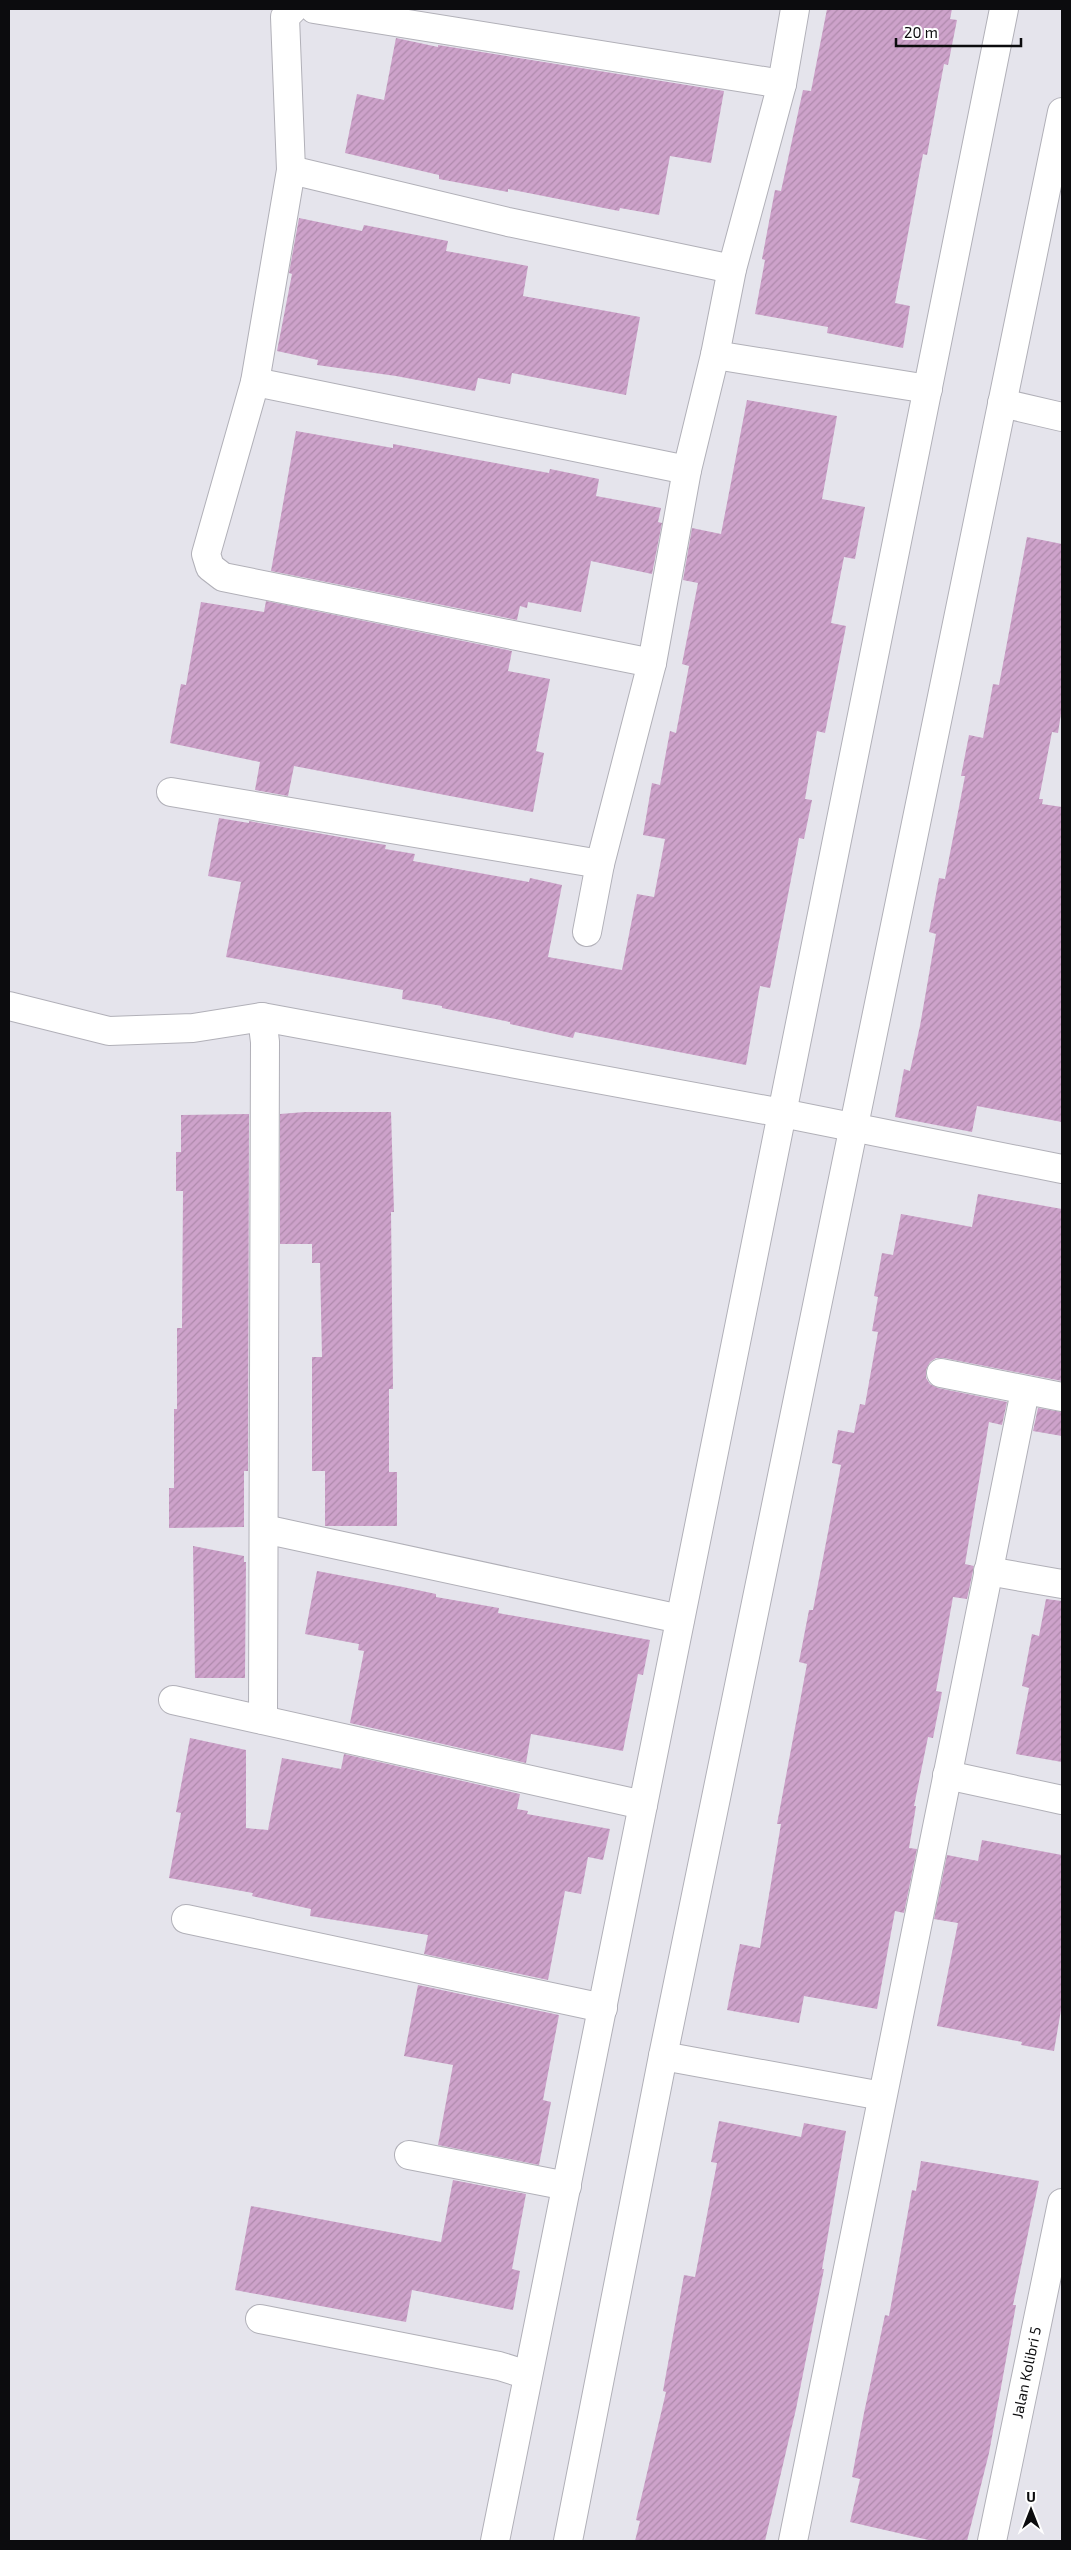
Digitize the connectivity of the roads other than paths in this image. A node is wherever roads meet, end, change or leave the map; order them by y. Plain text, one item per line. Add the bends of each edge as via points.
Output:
1 (293, 9) edge
2 (314, 9) edge
3 (795, 9) edge
4 (1004, 9) edge
5 (782, 84) junction
6 (1062, 112) edge
7 (291, 170) junction
8 (732, 269) junction
9 (715, 356) junction
10 (256, 382) junction
11 (928, 389) junction
12 (1002, 402) junction
13 (1062, 417) edge
14 (687, 470) junction
15 (652, 663) junction
16 (171, 792) dead end
17 (600, 864) junction
18 (587, 932) dead end
19 (9, 1006) edge
20 (262, 1017) junction
21 (782, 1113) junction
22 (853, 1128) junction
23 (1062, 1170) edge
24 (941, 1373) dead end
25 (1024, 1391) junction
26 (1062, 1397) edge
27 (264, 1529) junction
28 (988, 1572) junction
29 (1062, 1584) edge
30 (680, 1619) junction
31 (173, 1700) dead end
32 (263, 1720) junction
33 (947, 1775) junction
34 (1062, 1800) edge
35 (643, 1805) junction
36 (186, 1919) dead end
37 (603, 2008) junction
38 (663, 2056) junction
39 (882, 2096) junction
40 (409, 2155) dead end
41 (566, 2186) junction
42 (1062, 2203) edge
43 (260, 2319) dead end
44 (528, 2375) junction
45 (495, 2541) edge
46 (568, 2541) edge
47 (793, 2541) edge
48 (992, 2541) edge

1 - 7 street via 284,17
2 - 5 street
3 - 5 street
4 - 11 street
5 - 8 street
6 - 12 street
7 - 8 street via 508,222
7 - 10 street
8 - 9 street
9 - 11 street
9 - 14 street
10 - 14 street
10 - 15 street via 206,554 210,567 223,577
11 - 21 street
12 - 13 street
12 - 22 street
14 - 15 street
15 - 17 street
16 - 17 street
17 - 18 street
19 - 20 street via 109,1031 193,1028
20 - 21 street
20 - 27 street via 265,1042
21 - 22 street
21 - 30 street
22 - 23 street
22 - 38 street
24 - 25 street
25 - 26 street
25 - 28 street
27 - 30 street
27 - 32 street
28 - 29 street
28 - 33 street
30 - 35 street
31 - 32 street
32 - 35 street
33 - 34 street
33 - 39 street
35 - 37 street
36 - 37 street
37 - 41 street
38 - 39 street
38 - 46 street
39 - 47 street
40 - 41 street
41 - 44 street
42 - 48 street, Jalan Kolibri 5
43 - 44 street via 499,2366
44 - 45 street

